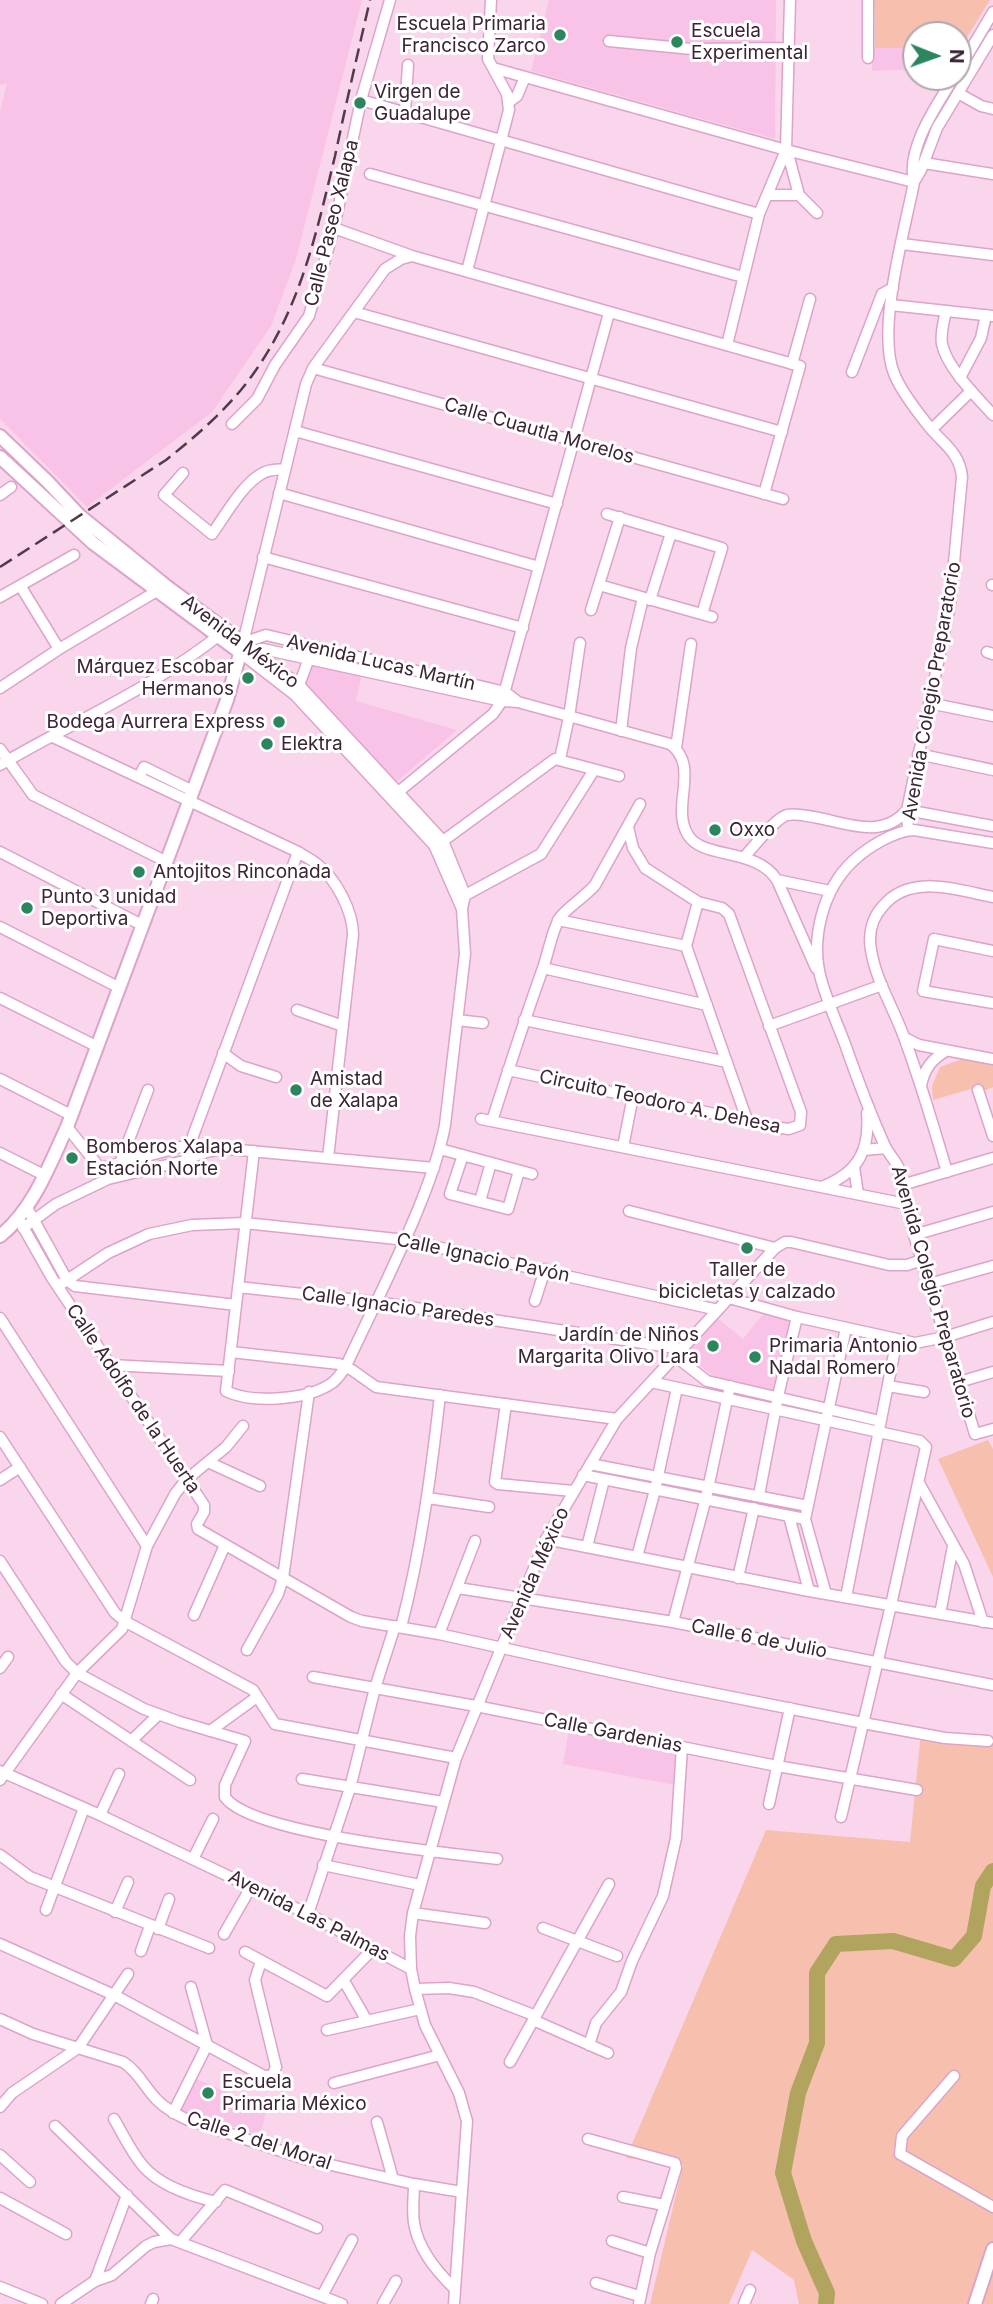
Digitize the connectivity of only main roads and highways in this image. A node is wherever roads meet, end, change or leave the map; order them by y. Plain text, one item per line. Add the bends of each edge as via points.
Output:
1 (0, 436) edge
2 (0, 457) edge
3 (47, 481) junction
4 (36, 491) junction
5 (161, 589) junction
6 (0, 1236) edge
7 (993, 2249) edge
8 (975, 2304) edge

1 - 3 main road, Avenida México
2 - 4 main road, Avenida México
3 - 4 main road
3 - 5 main road, Avenida México
4 - 5 main road, Avenida México via 93,543
5 - 6 main road, Avenida México via 246,649 69,1121 20,1223
7 - 8 main road

